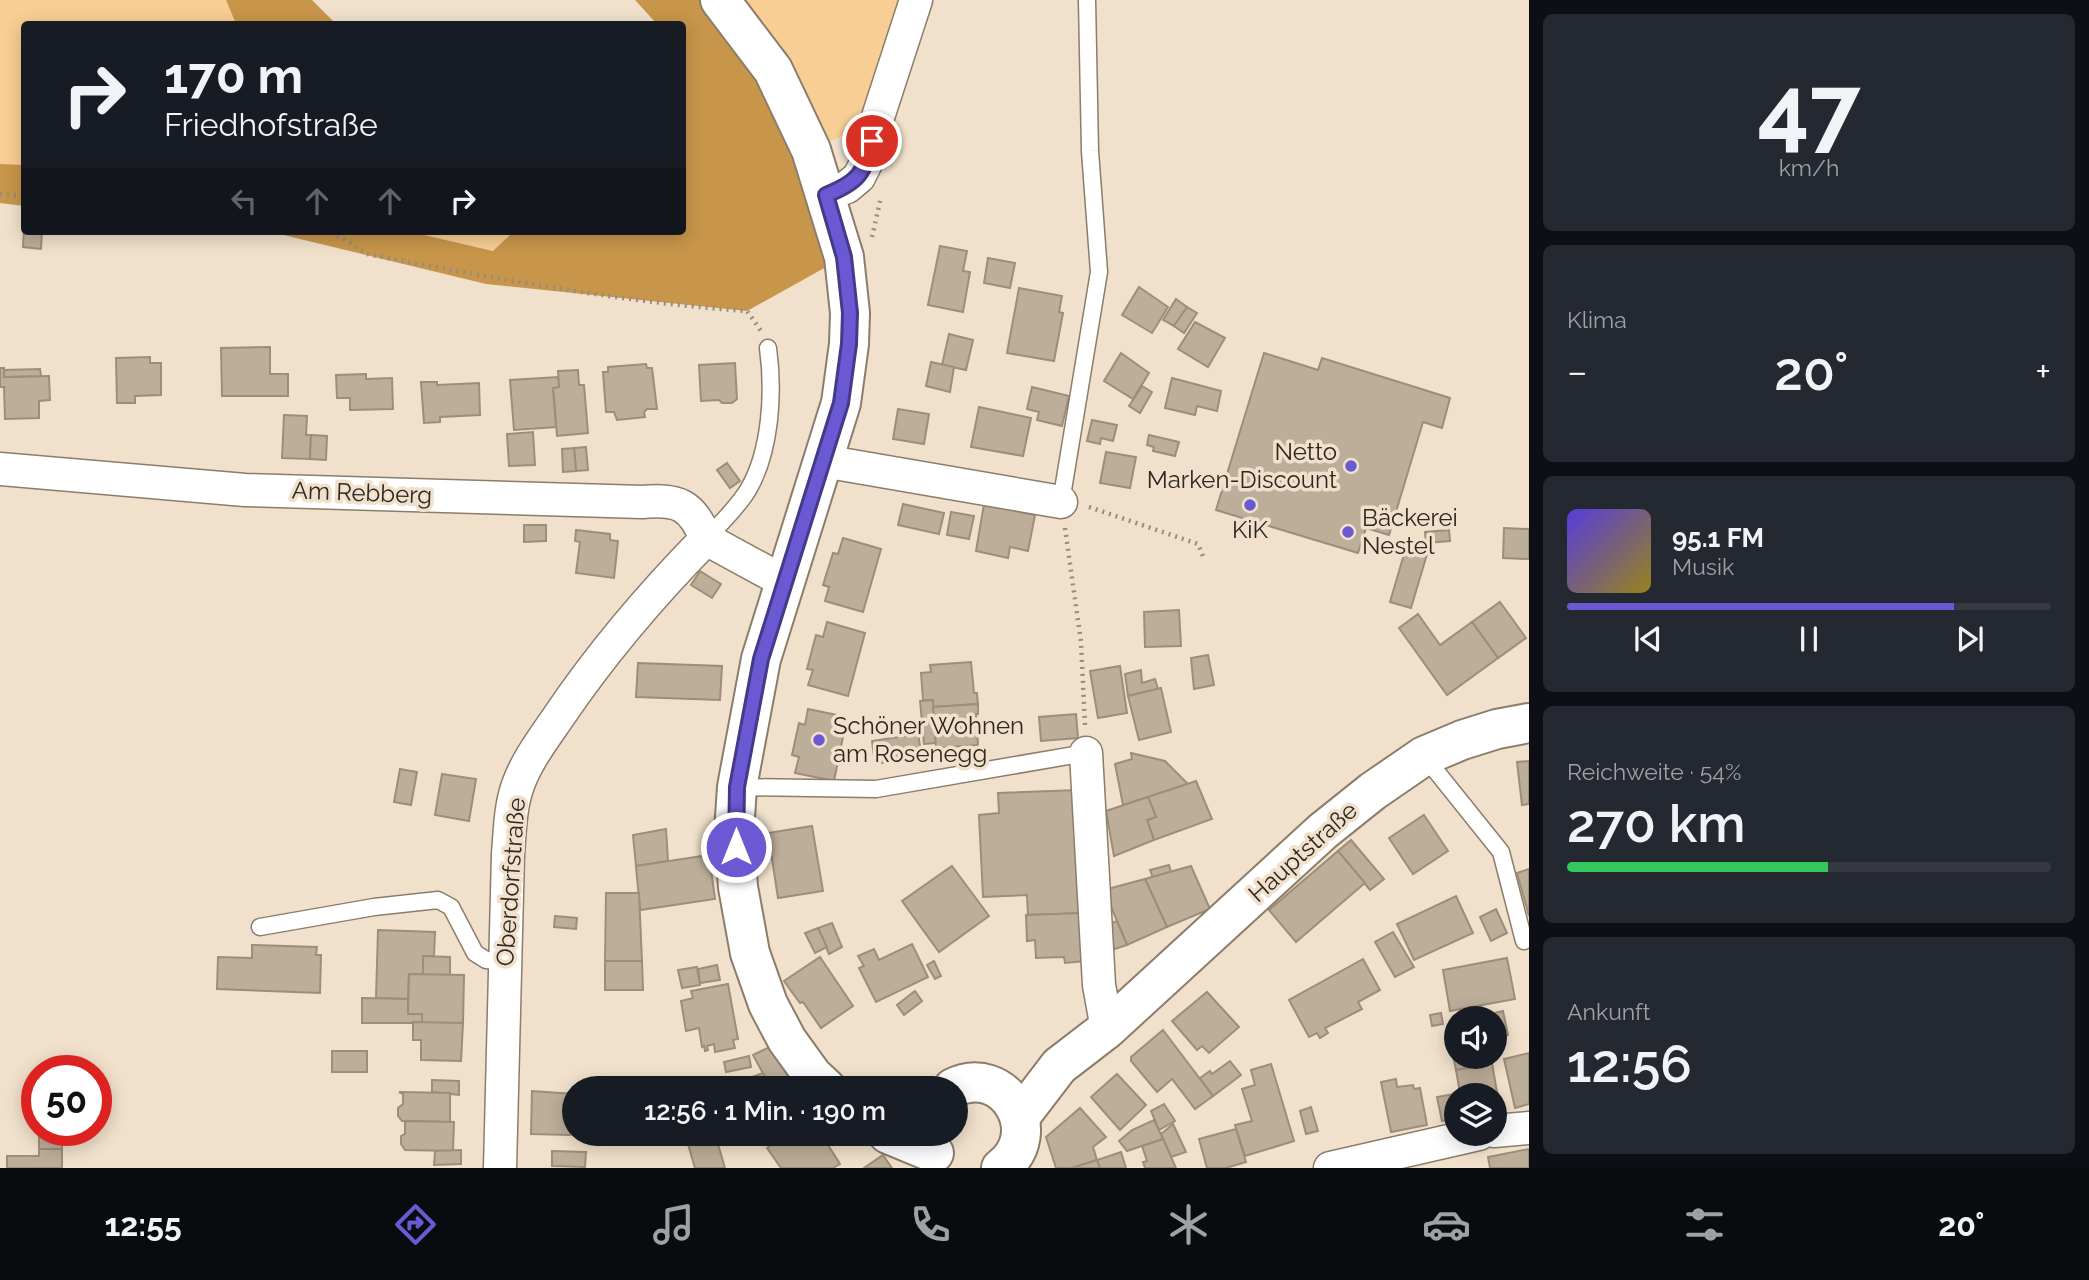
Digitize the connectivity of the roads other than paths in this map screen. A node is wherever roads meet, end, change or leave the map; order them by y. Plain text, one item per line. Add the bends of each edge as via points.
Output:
1 (720, 0) edge
2 (916, 0) edge
3 (1087, 0) edge
4 (826, 195) junction
5 (768, 348) dead end
6 (823, 461) junction
7 (0, 469) edge
8 (1062, 502) joint
9 (706, 539) junction
10 (783, 581) junction
11 (1529, 723) edge
12 (1086, 754) joint
13 (1424, 756) junction
14 (737, 787) junction
15 (260, 927) dead end
16 (1524, 941) dead end
17 (505, 962) junction
18 (1107, 1030) junction
19 (813, 1076) edge
20 (968, 1083) edge
21 (1010, 1104) junction
22 (1529, 1128) edge
23 (1507, 1130) edge
24 (1444, 1142) edge
25 (1007, 1165) edge
26 (499, 1168) edge
27 (1330, 1168) edge

1 - 4 main road via 773,70 807,139
2 - 4 street via 867,161 847,187
3 - 8 lane via 1090,151 1099,272
4 - 6 main road via 844,257 850,313 841,403
5 - 9 lane via 767,427 757,472 747,491
6 - 8 street
6 - 10 main road
7 - 9 street, Am Rebberg via 245,490 667,500 689,511
9 - 10 street
9 - 17 street, Oberdorfstraße via 649,597 589,671 529,761 511,816
10 - 14 main road via 761,659
11 - 13 main road, Hauptstraße via 1462,740
12 - 14 lane via 876,789
12 - 18 street via 1100,985
13 - 16 lane via 1501,852
13 - 18 main road, Hauptstraße via 1323,831
14 - 19 main road via 738,887 750,953 768,1004
15 - 17 lane via 374,906 438,900 450,906 475,953 486,960
17 - 26 street, Oberdorfstraße
18 - 21 main road, Hauptstraße
20 - 21 main road via 980,1083
21 - 25 main road via 1021,1135
22 - 23 street
24 - 27 street

